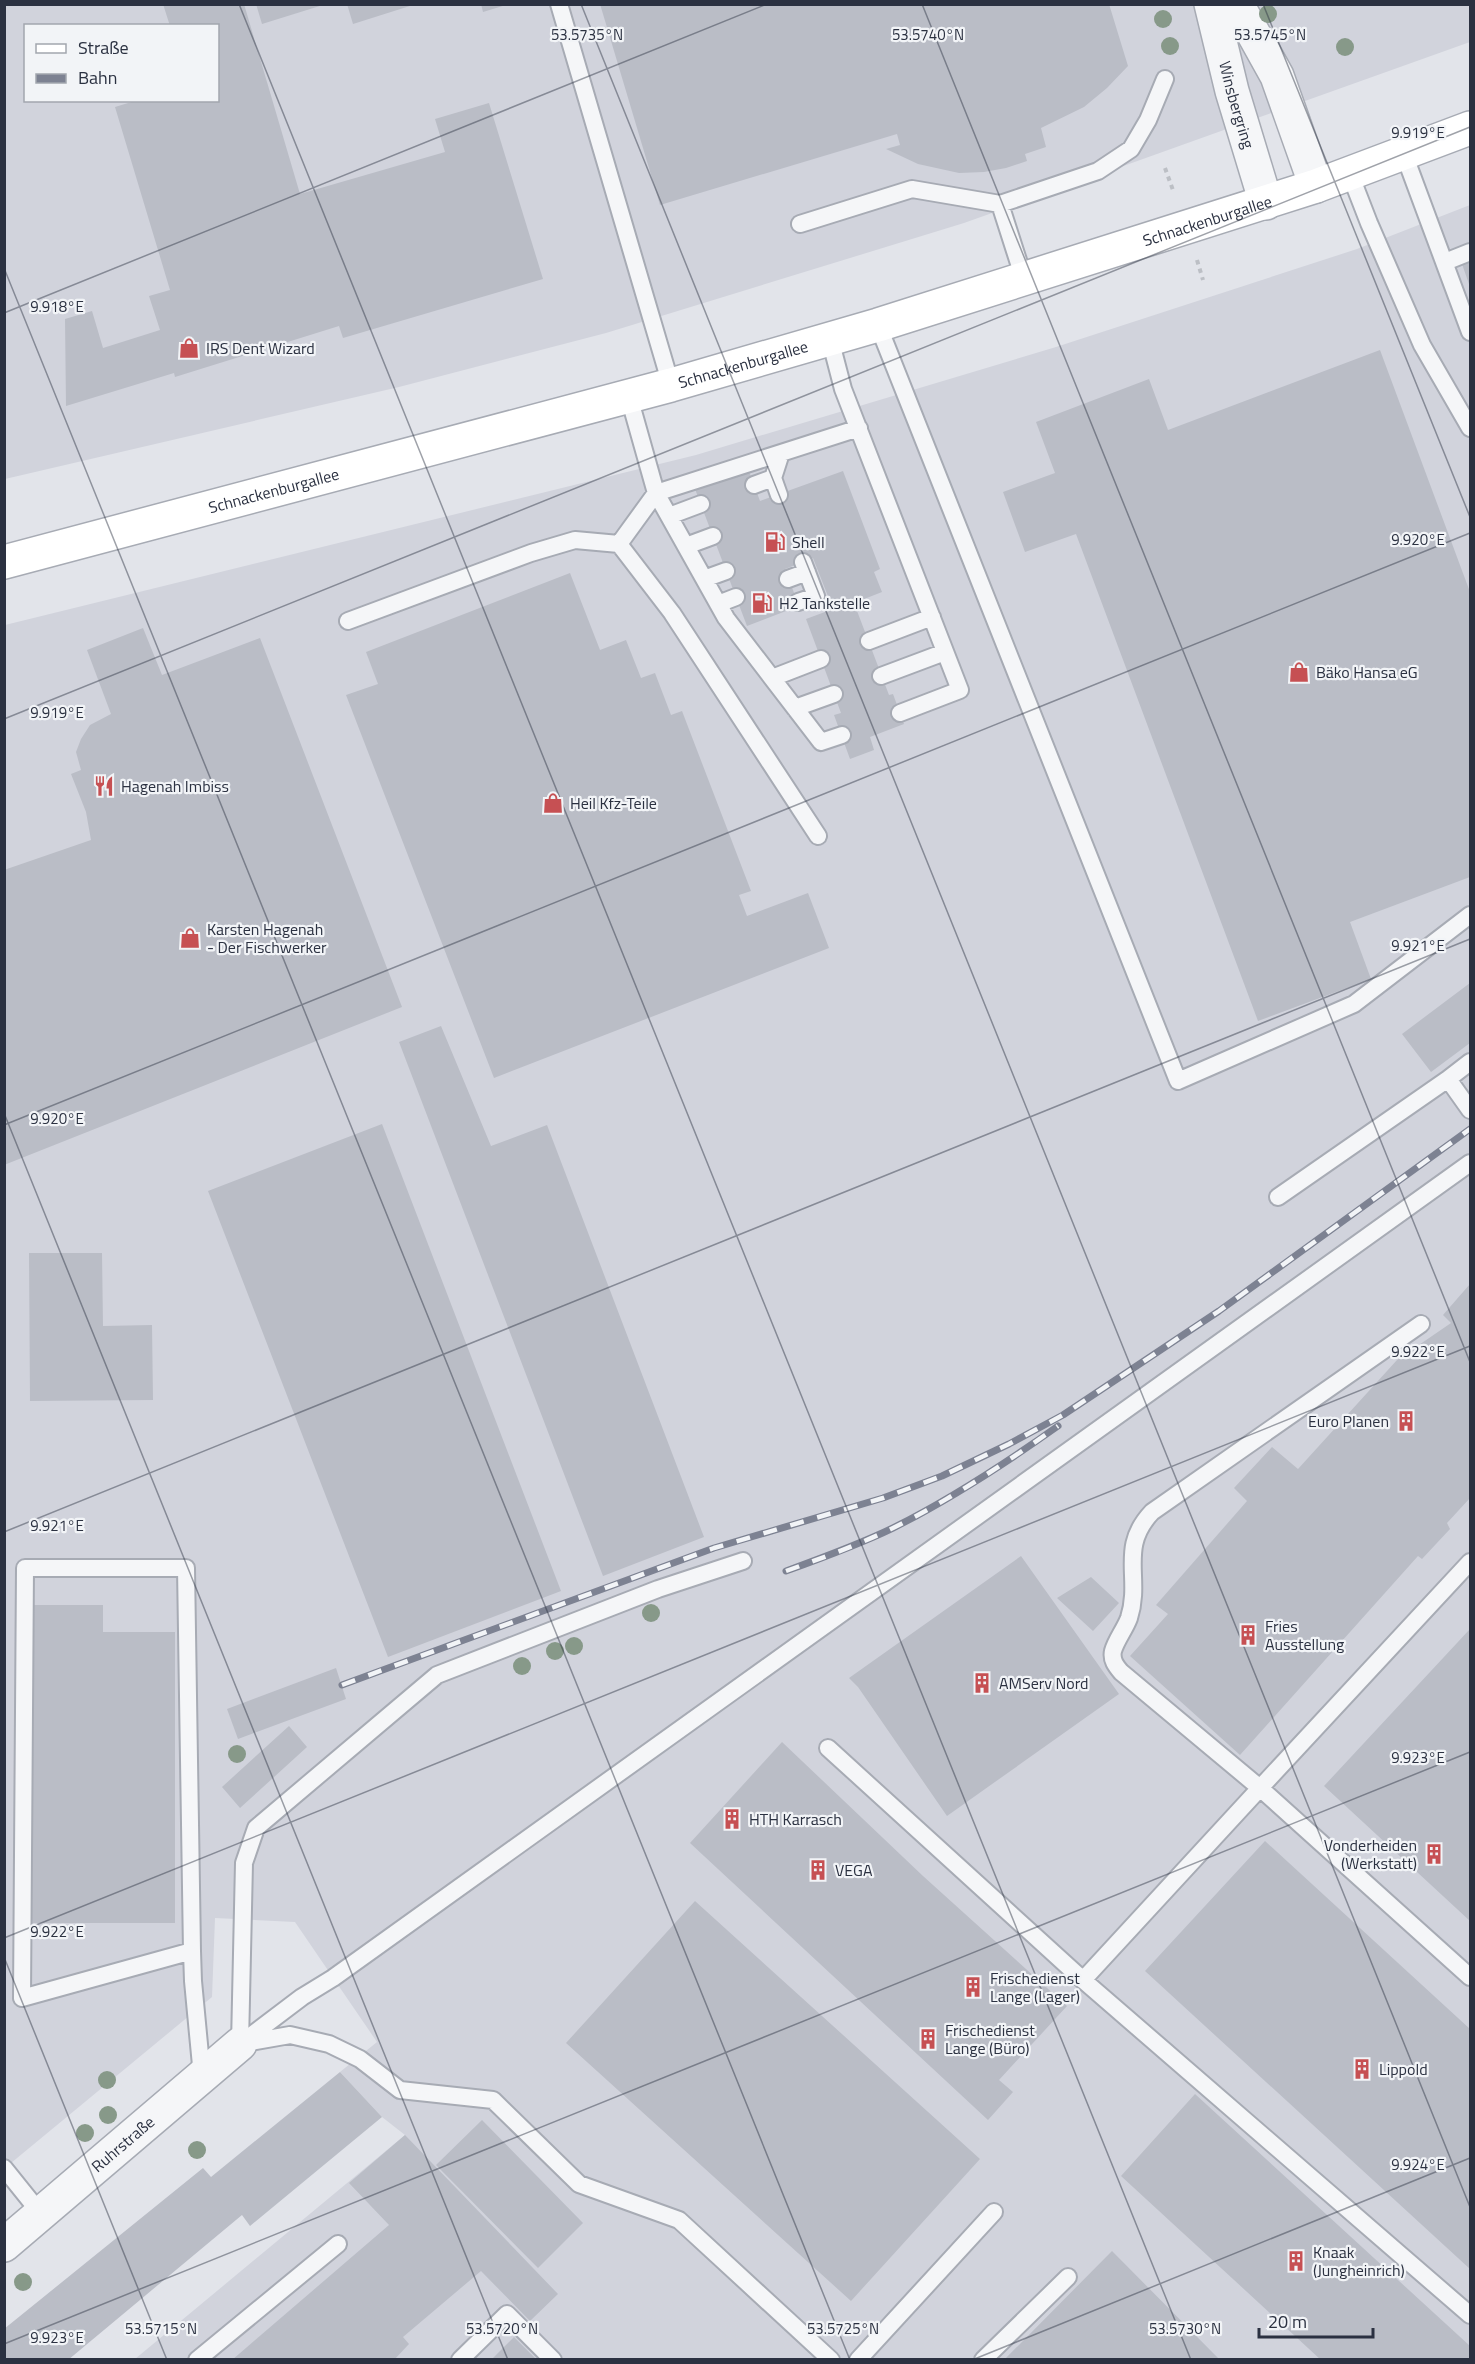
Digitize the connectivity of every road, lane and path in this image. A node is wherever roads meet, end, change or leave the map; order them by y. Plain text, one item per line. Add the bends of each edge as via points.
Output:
1 (559, 4) edge
2 (1211, 4) edge
3 (1237, 4) edge
4 (1165, 79) dead end
5 (1470, 128) edge
6 (1404, 154) junction
7 (1350, 174) junction
8 (1316, 186) junction
9 (1266, 203) junction
10 (1000, 204) junction
11 (800, 224) dead end
12 (1470, 252) edge
13 (1445, 262) junction
14 (1023, 279) junction
15 (878, 325) junction
16 (1470, 332) edge
17 (830, 339) junction
18 (671, 386) junction
19 (629, 397) junction
20 (858, 428) junction
21 (1470, 428) edge
22 (781, 453) junction
23 (773, 478) junction
24 (754, 485) dead end
25 (656, 493) junction
26 (779, 495) dead end
27 (701, 504) dead end
28 (669, 516) junction
29 (713, 536) dead end
30 (619, 544) junction
31 (686, 546) junction
32 (4, 562) edge
33 (726, 571) dead end
34 (704, 579) junction
35 (788, 579) dead end
36 (736, 597) dead end
37 (798, 603) dead end
38 (718, 604) junction
39 (932, 617) junction
40 (348, 621) dead end
41 (869, 641) dead end
42 (945, 652) junction
43 (821, 659) dead end
44 (881, 676) dead end
45 (771, 678) junction
46 (834, 694) dead end
47 (795, 708) junction
48 (900, 713) dead end
49 (842, 735) dead end
50 (818, 836) dead end
51 (1470, 915) edge
52 (1470, 1062) edge
53 (1448, 1079) junction
54 (1470, 1110) edge
55 (1470, 1163) edge
56 (1278, 1197) dead end
57 (1421, 1324) dead end
58 (742, 1560) dead end
59 (1470, 1562) edge
60 (828, 1748) dead end
61 (1260, 1788) junction
62 (192, 1951) junction
63 (1470, 1977) edge
64 (1083, 1980) junction
65 (240, 2044) junction
66 (202, 2076) junction
67 (4, 2168) edge
68 (994, 2212) dead end
69 (41, 2214) junction
70 (338, 2244) dead end
71 (4, 2245) edge
72 (1068, 2277) dead end
73 (1470, 2315) edge
74 (197, 2360) edge
75 (460, 2360) edge
76 (553, 2360) edge
77 (831, 2360) edge
78 (858, 2360) edge
79 (983, 2360) edge

1 - 18 lane
2 - 9 street, Winsbergring
3 - 8 street via 1277,76
4 - 10 lane via 1131,149 1098,171
5 - 6 main road, Schnackenburgallee
6 - 7 main road, Schnackenburgallee
6 - 13 lane
7 - 8 main road, Schnackenburgallee
7 - 21 lane via 1422,345
8 - 9 main road, Schnackenburgallee
9 - 14 main road, Schnackenburgallee
10 - 11 lane via 912,189
10 - 14 lane
12 - 13 lane
13 - 16 lane
14 - 15 main road, Schnackenburgallee
15 - 17 main road, Schnackenburgallee
15 - 51 lane via 1178,1081 1354,1004
17 - 18 main road, Schnackenburgallee
17 - 20 lane
18 - 19 main road, Schnackenburgallee
19 - 25 lane
19 - 32 main road, Schnackenburgallee
20 - 22 lane
20 - 39 lane
22 - 23 lane
22 - 25 lane
23 - 24 lane
23 - 26 lane
25 - 28 lane
25 - 30 lane
27 - 28 lane
28 - 31 lane
29 - 31 lane
30 - 40 lane via 575,540
30 - 50 lane via 672,613
31 - 34 lane
33 - 34 lane
34 - 38 lane
35 - 37 lane via 805,567 816,596
36 - 38 lane
38 - 45 lane via 739,624
39 - 41 lane
39 - 42 lane
42 - 44 lane
42 - 48 lane via 960,690
43 - 45 lane
45 - 47 lane
46 - 47 lane
47 - 49 lane via 821,742
52 - 53 lane
53 - 54 lane
53 - 56 lane
55 - 65 lane
57 - 61 lane via 1152,1512 1142,1522 1131,1550 1133,1596 1129,1618 1113,1652 1114,1663
58 - 65 lane via 437,1675 256,1828 244,1863
59 - 61 lane
60 - 64 lane
61 - 63 lane
61 - 64 lane
62 - 62 lane via 186,1568 25,1568 22,1998
62 - 66 lane
64 - 73 lane
65 - 66 street, Ruhrstraße
65 - 77 lane via 290,2036 329,2044 360,2059 400,2090 493,2100 579,2184 679,2220
66 - 69 street, Ruhrstraße
67 - 69 lane
68 - 78 lane
69 - 71 street, Ruhrstraße
70 - 74 lane
72 - 79 lane
75 - 76 lane via 507,2314

